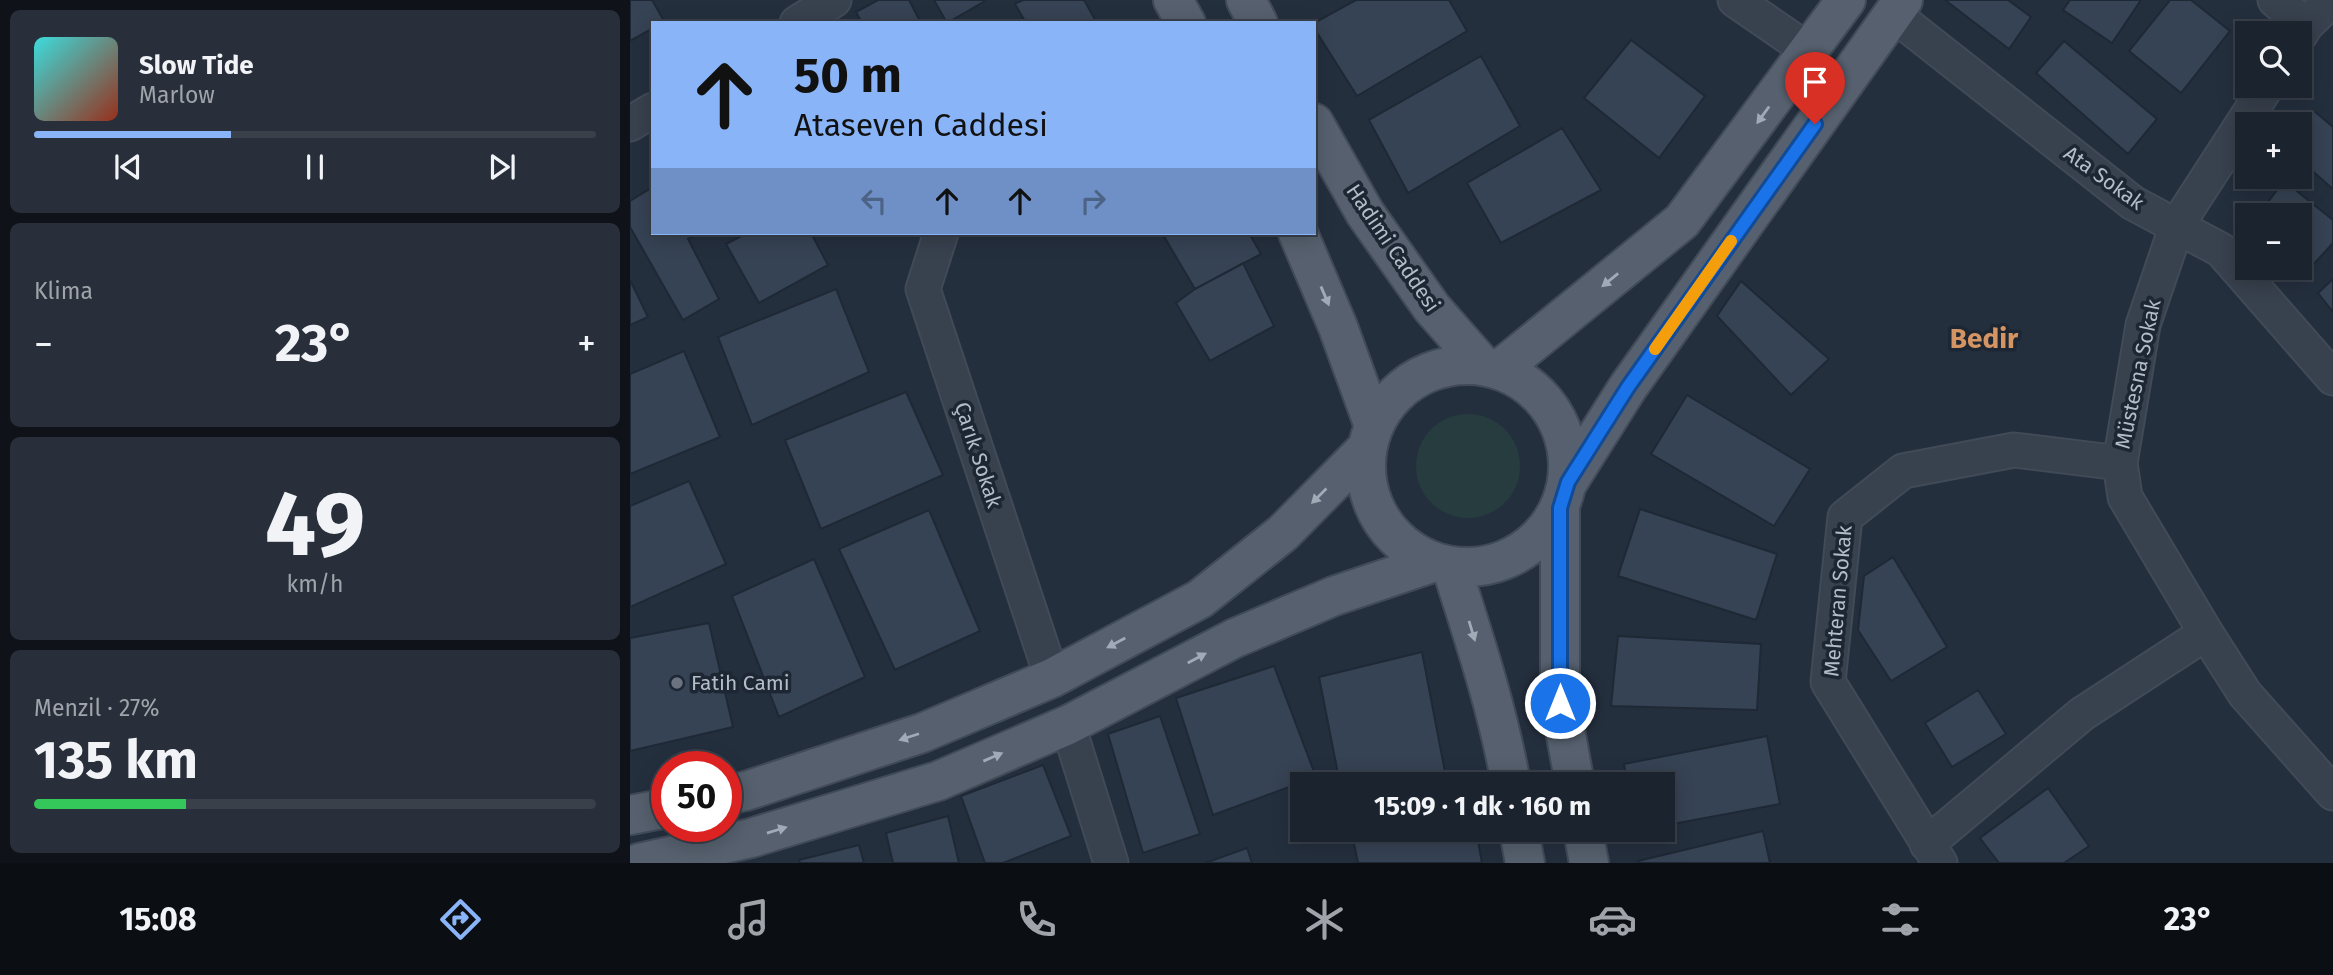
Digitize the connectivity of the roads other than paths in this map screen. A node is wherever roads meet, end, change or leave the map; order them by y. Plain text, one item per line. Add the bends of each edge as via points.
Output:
1 (1172, 0) edge
2 (1245, 0) edge
3 (1735, 0) edge
4 (1846, 0) edge
5 (2275, 0) edge
6 (2332, 0) edge
7 (1898, 7) edge
8 (1185, 21) edge
9 (1257, 21) edge
10 (2295, 21) edge
11 (2312, 21) edge
12 (1809, 51) junction
13 (2259, 98) edge
14 (651, 111) edge
15 (630, 124) edge
16 (1316, 126) edge
17 (2177, 225) junction
18 (940, 235) edge
19 (1299, 235) edge
20 (1491, 368) junction
21 (2333, 379) edge
22 (1370, 437) junction
23 (2119, 463) junction
24 (1564, 495) junction
25 (1443, 564) junction
26 (2206, 633) junction
27 (1052, 678) junction
28 (1068, 725) junction
29 (1509, 772) edge
30 (1572, 772) edge
31 (742, 792) edge
32 (2333, 793) edge
33 (651, 810) edge
34 (630, 815) edge
35 (1521, 842) edge
36 (1585, 842) edge
37 (1934, 854) edge
38 (639, 863) edge
39 (1111, 863) edge
40 (1525, 863) edge
41 (1589, 863) edge

1 - 8 main road
2 - 9 main road
3 - 12 street
4 - 12 main road
5 - 10 street
6 - 11 street
7 - 17 street, Ata Sokak via 2133,203
7 - 24 main road via 1628,387
12 -> 20 main road via 1682,221
13 - 17 street, Müstesna Sokak
14 - 15 street
16 - 20 main road, Hadimi Caddesi via 1365,213 1432,307
17 - 21 street, Ata Sokak via 2221,250
17 - 23 street, Müstesna Sokak via 2143,325
18 - 27 street, Çarık Sokak via 923,289
19 -> 22 main road via 1338,327
20 - 22 main road via 1450,366 1418,377 1392,397
20 - 24 main road via 1525,383 1546,401 1561,426 1568,453
22 - 25 main road via 1366,472 1372,501 1386,527 1408,548
22 -> 27 main road via 1283,533 1200,599
23 - 26 street, Müstesna Sokak via 2125,497
23 - 37 street, Mehteran Sokak via 2014,450 1903,471 1845,517 1828,682
24 - 25 main road via 1545,532 1518,554 1486,566
24 - 30 main road via 1560,703
28 -> 25 main road via 1235,638 1334,596
25 -> 29 main road via 1482,663
26 - 32 street, Müstesna Sokak via 2245,694
26 - 37 street via 2082,714
27 -> 31 main road via 922,733
38 -> 28 main road via 751,838 937,780
28 - 39 street
33 - 34 main road
35 - 40 main road
36 - 41 main road

